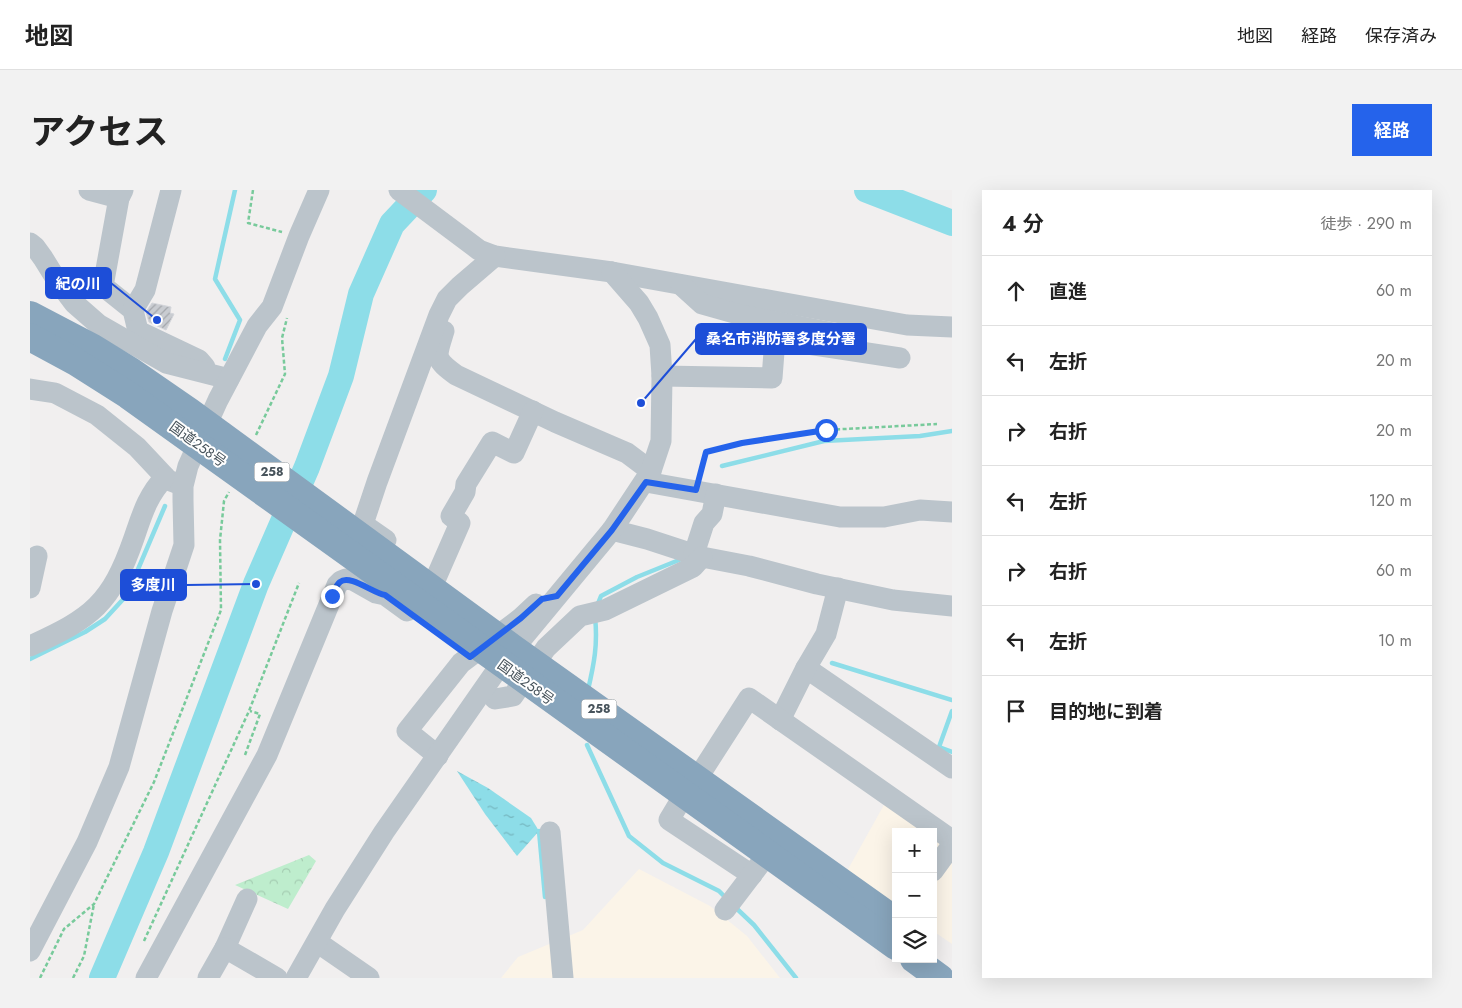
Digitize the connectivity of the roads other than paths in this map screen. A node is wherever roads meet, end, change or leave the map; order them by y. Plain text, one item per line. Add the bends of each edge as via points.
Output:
1 (89, 190) edge
2 (171, 190) edge
3 (319, 190) edge
4 (399, 190) edge
5 (121, 194) edge
6 (30, 243) edge
7 (487, 253) junction
8 (612, 272) junction
9 (680, 284) junction
10 (447, 299) junction
11 (133, 310) junction
12 (30, 315) edge
13 (952, 327) edge
14 (30, 337) edge
15 (219, 376) junction
16 (662, 376) junction
17 (30, 389) edge
18 (533, 411) junction
19 (185, 422) junction
20 (649, 476) junction
21 (174, 482) junction
22 (706, 492) junction
23 (952, 512) edge
24 (612, 530) junction
25 (698, 555) junction
26 (37, 556) dead end
27 (30, 588) edge
28 (838, 588) junction
29 (385, 595) junction
30 (557, 596) junction
31 (952, 606) edge
32 (418, 619) junction
33 (30, 646) edge
34 (508, 656) junction
35 (470, 657) junction
36 (806, 668) junction
37 (495, 700) dead end
38 (780, 720) junction
39 (438, 756) junction
40 (952, 768) edge
41 (684, 782) junction
42 (550, 832) dead end
43 (952, 840) edge
44 (952, 845) edge
45 (759, 865) junction
46 (937, 866) edge
47 (247, 899) dead end
48 (731, 903) dead end
49 (892, 918) edge
50 (317, 942) junction
51 (892, 944) edge
52 (225, 948) junction
53 (30, 951) edge
54 (937, 952) edge
55 (919, 963) edge
56 (952, 964) edge
57 (146, 978) edge
58 (208, 978) edge
59 (277, 978) edge
60 (296, 978) edge
61 (369, 978) edge
62 (563, 978) edge
63 (940, 978) edge

1 - 5 street
2 - 11 street via 145,290
3 - 15 street via 272,307
4 - 7 street
5 - 11 street via 103,286
6 - 15 street via 74,303 98,324 166,363
7 - 8 street
7 - 10 street
8 - 9 street
8 - 16 street via 648,318 660,345
9 - 13 street via 907,325
9 - 16 street via 702,304 868,340 900,358 775,339 772,378
10 - 18 street via 452,307 438,350 440,362 460,377
10 - 29 street via 376,482 363,524 411,558
11 - 15 street via 138,331 199,360
12 - 19 highway, 国道258号 / 258 via 132,372
14 - 19 highway, 国道258号 / 258 via 128,395
15 - 21 street via 218,400 188,466
16 - 20 street via 661,441
17 - 21 street via 55,393 97,415
18 - 20 street via 627,453
18 - 32 street via 514,453 492,442 466,484 451,516 460,523
19 - 34 highway, 国道258号 / 258
20 - 22 street
20 - 24 street
21 - 33 street via 149,497 121,571 101,602 89,615
21 - 53 street via 184,545 162,611 119,767 87,842
22 - 23 street via 840,516 884,517 920,510
22 - 25 street via 712,514 704,523
24 - 25 street
24 - 30 street
25 - 28 street
25 - 37 street via 693,567 605,610 580,616 546,648 513,696
26 - 27 street
28 - 31 street via 893,600
28 - 36 street via 826,634
29 - 32 street
29 - 57 street via 353,580 346,579 337,585 267,755
30 - 34 street
30 - 35 street via 542,599
32 - 35 street
34 - 39 street
34 - 41 highway, 国道258号 / 258
35 - 39 street via 461,663 407,731
36 - 38 street
36 - 40 street
38 - 41 street via 749,698
38 - 43 street
39 - 50 street via 384,832
41 - 45 highway, 国道258号 / 258
41 - 49 highway, 国道258号 / 258
42 - 62 street
44 - 46 street
45 - 48 street
45 - 51 highway, 国道258号 / 258
47 - 52 street
50 - 60 street
50 - 61 street
52 - 58 street
52 - 59 street
54 - 56 highway
55 - 63 highway

